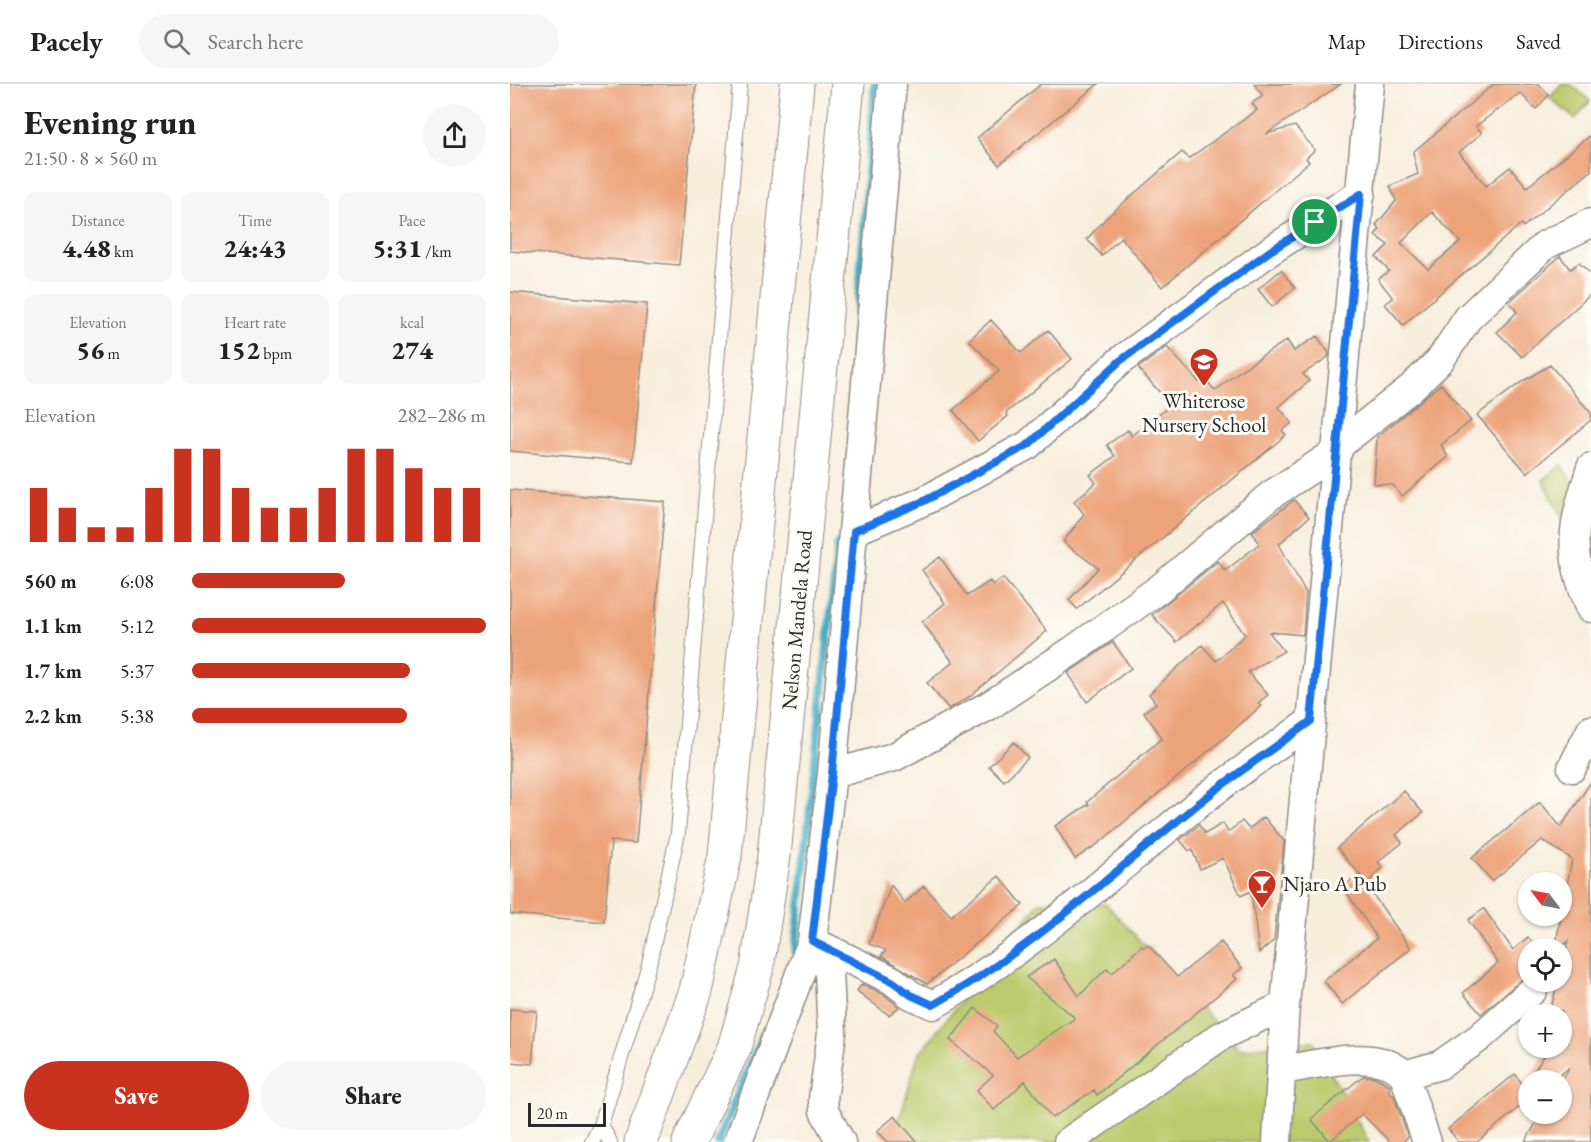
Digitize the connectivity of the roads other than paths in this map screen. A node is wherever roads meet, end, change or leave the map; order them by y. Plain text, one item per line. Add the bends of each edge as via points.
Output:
1 (740, 84) edge
2 (797, 84) edge
3 (848, 84) edge
4 (892, 84) edge
5 (1370, 84) edge
6 (1361, 194) junction
7 (1591, 223) edge
8 (1338, 448) junction
9 (1591, 468) edge
10 (854, 531) junction
11 (1591, 608) edge
12 (1311, 721) junction
13 (1591, 730) edge
14 (1572, 768) dead end
15 (832, 774) junction
16 (820, 946) junction
17 (1531, 992) edge
18 (1285, 1005) junction
19 (1282, 1070) junction
20 (1404, 1075) junction
21 (602, 1125) junction
22 (592, 1142) edge
23 (609, 1142) edge
24 (641, 1142) edge
25 (689, 1142) edge
26 (738, 1142) edge
27 (841, 1142) edge
28 (1068, 1142) edge
29 (1277, 1142) edge
30 (1427, 1142) edge

1 - 21 lane via 678,833 649,964
2 - 24 main road via 725,856 696,991
3 - 25 main road, Nelson Mandela Road via 774,856 757,968 734,1048
4 - 10 street
5 - 6 street
6 - 8 street
6 - 10 street via 1270,251 1120,361 1028,445 924,501
7 - 8 street via 1545,245 1468,318 1440,360
8 - 12 street
8 - 15 street via 1270,495 1159,589 990,705 894,757
9 - 11 street via 1575,518 1574,548 1579,580
10 - 15 street
12 - 16 street via 1209,795 1071,910 933,1005
12 - 18 street
13 - 14 street
15 - 16 street
16 - 26 street
16 - 27 street via 831,1033 824,1111
17 - 20 street via 1487,1032 1440,1065
18 - 19 street
18 - 28 street via 1221,1036
19 - 20 street via 1362,1059 1384,1060
19 - 29 street
20 - 30 street
21 - 22 lane
21 - 23 lane

